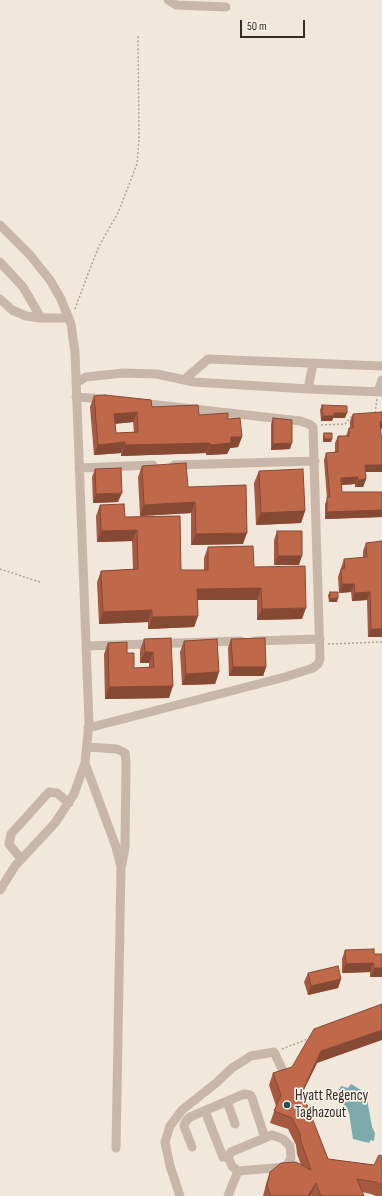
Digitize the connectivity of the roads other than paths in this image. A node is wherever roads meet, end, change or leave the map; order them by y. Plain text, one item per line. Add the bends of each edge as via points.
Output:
1 (168, 0) edge
2 (226, 7) dead end
3 (0, 225) edge
4 (0, 262) edge
5 (0, 299) edge
6 (41, 318) junction
7 (70, 321) junction
8 (313, 364) junction
9 (382, 366) edge
10 (184, 380) junction
11 (382, 380) edge
12 (76, 383) junction
13 (308, 389) junction
14 (380, 392) edge
15 (76, 397) junction
16 (113, 400) edge
17 (129, 402) edge
18 (314, 461) junction
19 (78, 468) junction
20 (320, 642) junction
21 (86, 646) junction
22 (88, 728) junction
23 (87, 747) junction
24 (85, 763) junction
25 (69, 803) junction
26 (21, 860) junction
27 (121, 867) junction
28 (0, 890) edge
29 (283, 1071) edge
30 (227, 1101) junction
31 (205, 1111) junction
32 (235, 1124) dead end
33 (265, 1138) junction
34 (192, 1147) dead end
35 (116, 1148) dead end
36 (228, 1157) junction
37 (238, 1171) junction
38 (180, 1196) edge
39 (228, 1196) edge

1 - 2 street via 176,5
3 - 7 street via 30,255 50,280
4 - 6 street via 23,287
5 - 6 street via 16,311
6 - 7 street
7 - 12 street
8 - 9 street
8 - 10 street via 208,359
8 - 13 street
10 - 12 street via 158,374 124,373 86,377
10 - 13 street
11 - 14 street
12 - 15 street
13 - 14 street
15 - 16 street
15 - 19 street
17 - 18 street via 300,421 314,427
18 - 19 street
18 - 20 street
19 - 21 street
20 - 21 street
20 - 22 street via 320,659 313,668
21 - 22 street
22 - 23 street
23 - 24 street
23 - 27 street via 117,749 125,753 124,847
24 - 25 street
24 - 27 street
25 - 26 street
25 - 26 street via 58,793 49,792 11,834 9,844
26 - 28 street
27 - 35 street
29 - 38 street via 274,1052 251,1056 236,1064 212,1087 187,1104 165,1137 165,1148
30 - 31 street
30 - 32 street
30 - 33 street via 244,1094 250,1095
31 - 34 street via 190,1117 184,1126
31 - 36 street via 223,1157
33 - 36 street via 233,1150
33 - 37 street via 275,1136 288,1143 291,1154 288,1165 282,1168
36 - 37 street
37 - 39 street

